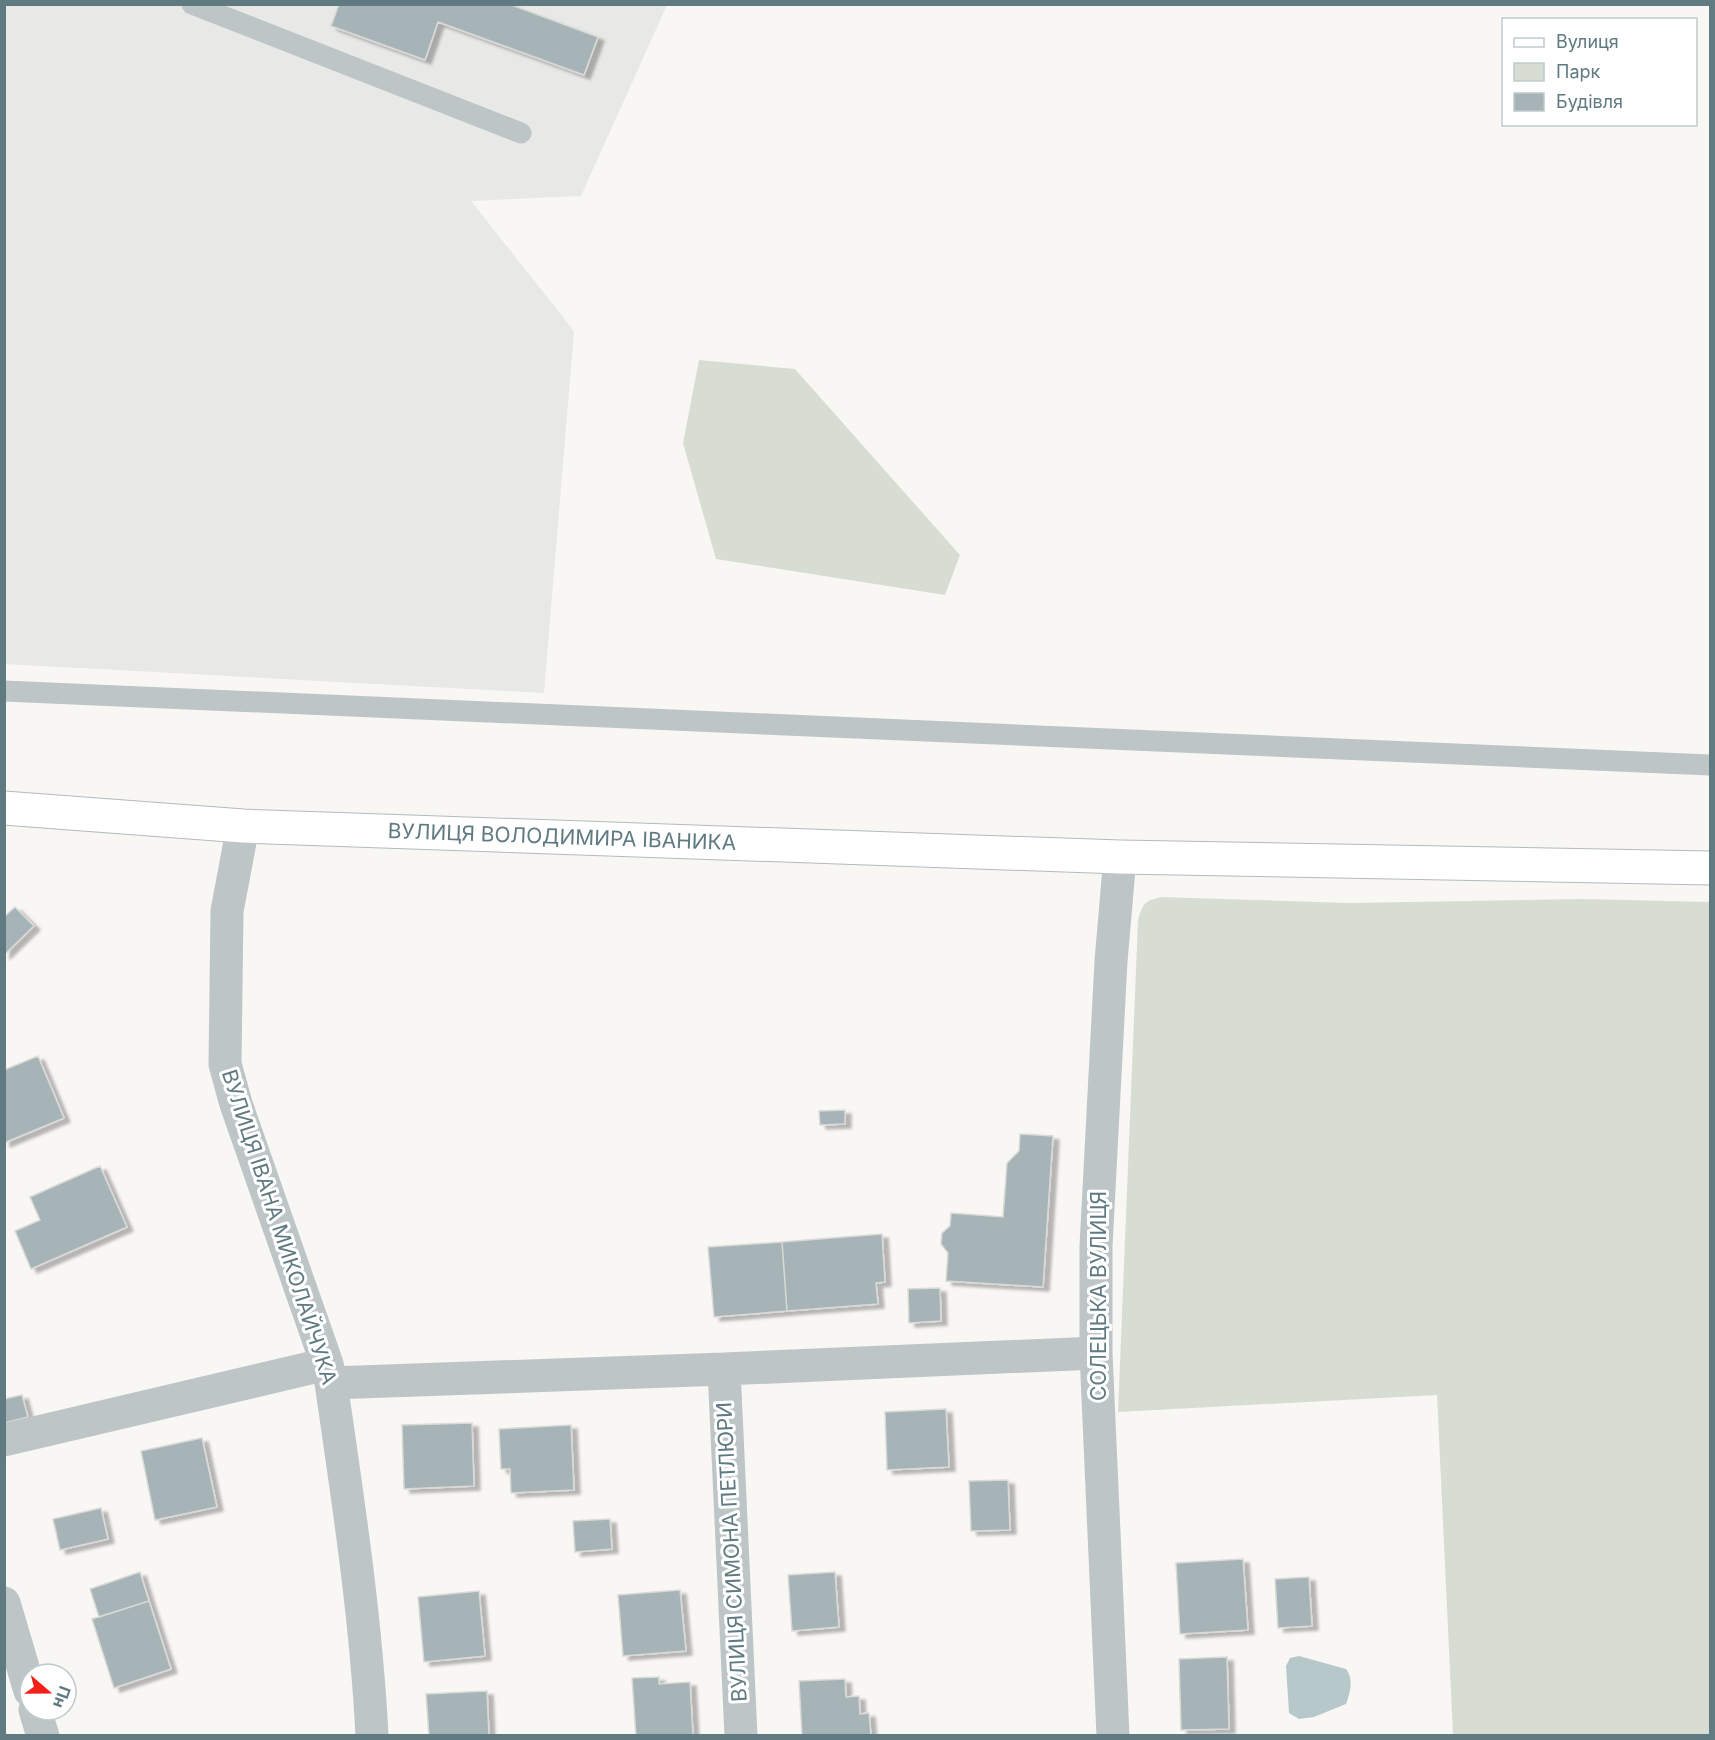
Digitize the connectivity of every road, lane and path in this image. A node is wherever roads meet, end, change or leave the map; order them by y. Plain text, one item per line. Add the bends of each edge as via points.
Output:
1 (192, 4) edge
2 (520, 134) dead end
3 (4, 691) edge
4 (1710, 765) edge
5 (4, 808) edge
6 (243, 826) junction
7 (1120, 857) junction
8 (1710, 868) edge
9 (1096, 1353) junction
10 (724, 1369) junction
11 (329, 1374) junction
12 (4, 1440) edge
13 (4, 1603) edge
14 (21, 1662) edge
15 (372, 1736) edge
16 (741, 1736) edge
17 (1113, 1736) edge

1 - 2 lane
3 - 4 lane
5 - 6 main road, ВУЛИЦЯ ВОЛОДИМИРА ІВАНИКА
6 - 7 main road, ВУЛИЦЯ ВОЛОДИМИРА ІВАНИКА
6 - 11 street, ВУЛИЦЯ ІВАНА МИКОЛАЙЧУКА via 227,911 225,1064
7 - 8 main road, ВУЛИЦЯ ВОЛОДИМИРА ІВАНИКА
7 - 9 street, СОЛЕЦЬКА ВУЛИЦЯ via 1110,961 1096,1246
9 - 10 street
9 - 17 street, СОЛЕЦЬКА ВУЛИЦЯ
10 - 11 street
10 - 16 street, ВУЛИЦЯ СИМОНА ПЕТЛЮРИ
11 - 12 street
11 - 15 street, ВУЛИЦЯ ІВАНА МИКОЛАЙЧУКА via 350,1509
13 - 14 street

